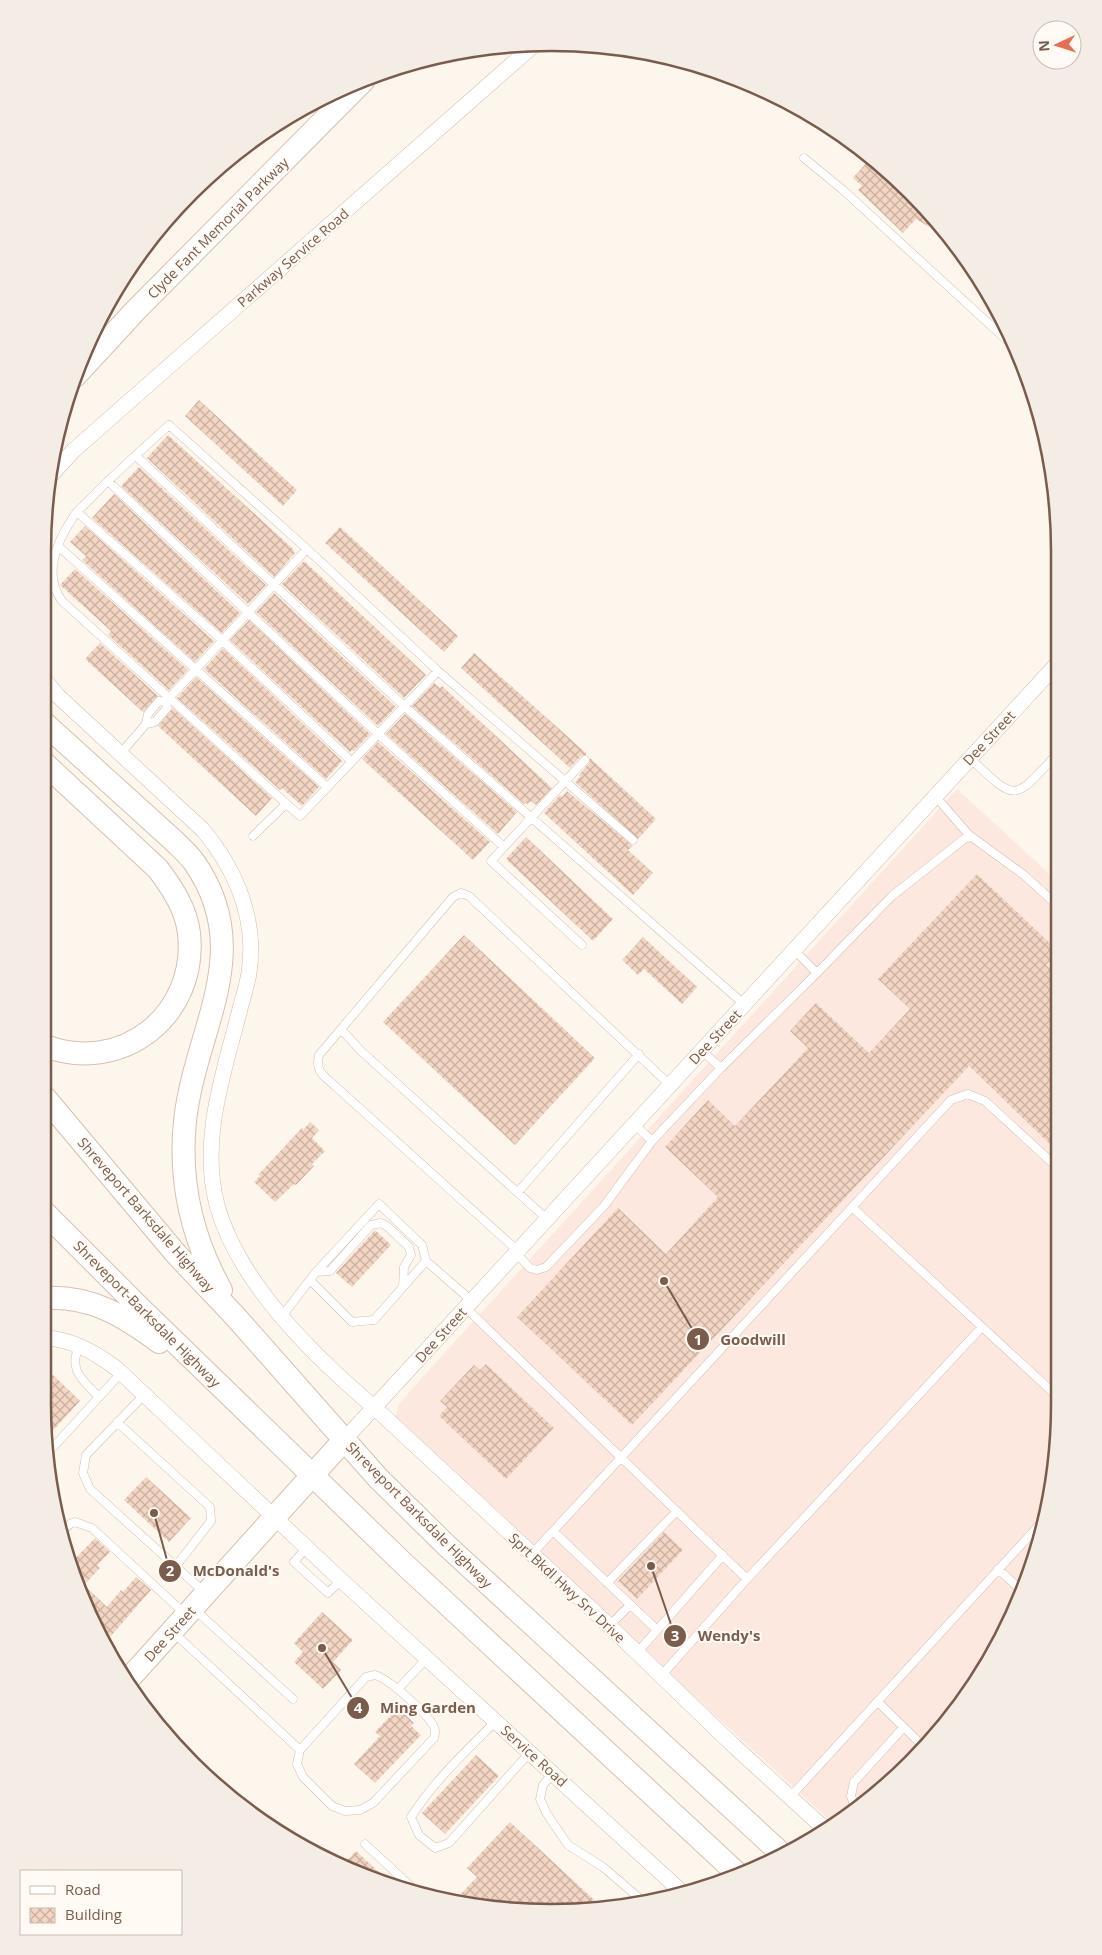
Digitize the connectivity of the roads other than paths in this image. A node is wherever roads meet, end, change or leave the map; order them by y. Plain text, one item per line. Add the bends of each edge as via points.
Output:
1 (526, 52) edge
2 (351, 93) edge
3 (804, 158) dead end
4 (1001, 335) edge
5 (88, 361) edge
6 (136, 456) junction
7 (59, 466) edge
8 (108, 481) junction
9 (78, 512) junction
10 (58, 546) junction
11 (307, 549) junction
12 (274, 584) junction
13 (249, 612) junction
14 (222, 640) junction
15 (196, 670) junction
16 (438, 671) junction
17 (1051, 671) edge
18 (51, 688) edge
19 (168, 699) junction
20 (404, 706) junction
21 (51, 729) edge
22 (377, 733) junction
23 (120, 754) junction
24 (970, 758) junction
25 (585, 760) dead end
26 (351, 761) junction
27 (1051, 761) edge
28 (51, 770) edge
29 (564, 781) junction
30 (327, 786) junction
31 (936, 797) junction
32 (286, 804) junction
33 (531, 818) junction
34 (253, 836) dead end
35 (969, 836) junction
36 (633, 840) dead end
37 (504, 847) junction
38 (1051, 900) edge
39 (582, 945) dead end
40 (795, 951) junction
41 (817, 973) junction
42 (745, 1005) junction
43 (341, 1029) junction
44 (51, 1048) edge
45 (702, 1051) junction
46 (639, 1054) junction
47 (722, 1068) junction
48 (670, 1085) junction
49 (51, 1105) edge
50 (634, 1124) junction
51 (652, 1141) junction
52 (1051, 1162) edge
53 (518, 1192) junction
54 (852, 1207) junction
55 (51, 1219) edge
56 (547, 1219) junction
57 (517, 1252) junction
58 (426, 1261) junction
59 (316, 1272) junction
60 (310, 1280) junction
61 (403, 1287) junction
62 (51, 1299) edge
63 (469, 1305) junction
64 (143, 1311) junction
65 (234, 1315) junction
66 (282, 1316) junction
67 (982, 1327) junction
68 (51, 1339) edge
69 (79, 1346) junction
70 (121, 1373) junction
71 (1051, 1391) edge
72 (227, 1392) junction
73 (144, 1395) junction
74 (99, 1397) junction
75 (375, 1408) junction
76 (117, 1422) junction
77 (344, 1440) junction
78 (53, 1447) edge
79 (621, 1458) junction
80 (317, 1469) junction
81 (677, 1511) junction
82 (275, 1516) junction
83 (67, 1528) edge
84 (1035, 1530) edge
85 (553, 1531) junction
86 (531, 1555) junction
87 (723, 1555) junction
88 (176, 1566) junction
89 (998, 1569) junction
90 (748, 1579) junction
91 (607, 1583) junction
92 (1016, 1586) edge
93 (630, 1605) junction
94 (189, 1612) junction
95 (609, 1626) junction
96 (657, 1630) junction
97 (637, 1653) junction
98 (427, 1658) junction
99 (131, 1676) edge
100 (661, 1676) junction
101 (398, 1689) junction
102 (293, 1699) dead end
103 (878, 1702) junction
104 (496, 1721) junction
105 (903, 1728) junction
106 (919, 1742) edge
107 (300, 1750) junction
108 (530, 1752) junction
109 (553, 1773) junction
110 (790, 1797) junction
111 (852, 1802) edge
112 (821, 1825) edge
113 (365, 1844) dead end
114 (777, 1849) edge
115 (733, 1869) edge
116 (406, 1882) edge
117 (677, 1888) edge
118 (635, 1896) edge

1 - 7 street, Parkway Service Road
2 - 5 main road, Clyde Fant Memorial Parkway
3 - 4 lane
6 - 8 lane
6 - 11 lane via 169,425
6 - 12 lane
8 - 9 lane
8 - 13 lane
9 - 10 lane via 72,517
9 - 14 lane
10 - 15 lane
10 - 19 lane via 52,580 62,601
11 - 12 lane
11 - 16 lane
12 - 13 lane
12 - 20 lane
13 - 14 lane
13 - 22 lane
14 - 15 lane
14 - 26 lane
15 - 19 lane
15 - 30 lane
16 - 20 lane
16 - 29 lane
17 - 24 street, Dee Street
18 - 23 street, Sprt Bkdl Hwy Srv Drive
19 - 23 lane via 167,708 155,722 146,724
19 - 32 lane
20 - 22 lane
20 - 33 lane
21 - 65 main road via 193,860 208,884 218,911 223,942 220,977 190,1095 185,1126 184,1170 190,1210 201,1249
22 - 26 lane
22 - 37 lane
23 - 66 street, Sprt Bkdl Hwy Srv Drive via 208,836 232,872 244,902 249,935 249,972 218,1092 210,1160 217,1204 228,1237 252,1278
24 - 27 lane via 1000,787 1016,792 1034,780
24 - 31 street, Dee Street
25 - 29 lane
26 - 30 lane
28 - 44 main road via 158,869 173,889 186,918 190,956 186,979 177,1001 163,1020 143,1036 121,1048 96,1054 69,1053
29 - 33 lane
29 - 36 lane
30 - 32 lane via 300,816
31 - 35 lane
31 - 40 street, Dee Street
32 - 34 lane
33 - 37 lane
33 - 42 lane
35 - 38 lane via 1024,875
35 - 41 lane via 892,896
37 - 39 lane via 491,861
40 - 41 lane
40 - 42 street, Dee Street
41 - 47 lane
42 - 45 street, Dee Street
43 - 46 lane via 453,897 461,893 469,896
43 - 53 lane via 361,1052
43 - 57 lane via 318,1055 320,1072
45 - 47 lane
45 - 48 street, Dee Street
46 - 48 lane
46 - 53 lane
47 - 51 lane
48 - 50 street, Dee Street
49 - 65 main road, Shreveport Barksdale Highway via 177,1255
50 - 51 lane
50 - 56 street, Dee Street
51 - 57 lane via 604,1206 546,1267 530,1268
52 - 54 lane via 985,1101 968,1094 951,1100
53 - 56 lane
54 - 67 lane
54 - 79 lane
55 - 64 main road, Shreveport-Barksdale Highway
56 - 57 street, Dee Street
57 - 63 street, Dee Street
58 - 59 lane via 422,1245 379,1204
58 - 61 lane
58 - 63 lane
59 - 60 lane
59 - 61 lane via 330,1271 371,1225 381,1223 409,1247 411,1255 404,1267
60 - 61 lane via 352,1322 374,1320
60 - 66 lane
62 - 72 main road via 104,1307 144,1331
63 - 75 street, Dee Street
63 - 79 lane
64 - 72 main road, Shreveport-Barksdale Highway
64 - 80 main road via 176,1324
65 - 77 main road, Shreveport Barksdale Highway
66 - 75 street, Sprt Bkdl Hwy Srv Drive via 342,1380
67 - 71 lane
67 - 90 lane
68 - 69 street, Service Road
69 - 70 street, Service Road via 104,1359
69 - 74 lane via 75,1367
70 - 73 street, Service Road
70 - 74 lane
72 - 80 main road
73 - 76 lane
73 - 82 street, Service Road
74 - 78 lane
75 - 77 street
75 - 86 street, Sprt Bkdl Hwy Srv Drive
76 - 88 lane via 86,1455 83,1473 90,1489
76 - 88 lane via 210,1507 211,1521
77 - 80 main road
77 - 114 main road, Shreveport Barksdale Highway via 446,1545
79 - 81 lane
79 - 85 lane
80 - 82 main road, Dee Street
80 - 115 main road via 404,1564
81 - 87 lane
81 - 91 lane
82 - 94 main road, Dee Street
82 - 98 street, Service Road
83 - 94 lane via 76,1522 92,1528
84 - 89 lane
85 - 86 lane
85 - 91 lane
86 - 95 street, Sprt Bkdl Hwy Srv Drive
87 - 90 lane
87 - 96 lane
88 - 94 lane
89 - 92 lane
89 - 103 lane
90 - 100 lane
91 - 93 lane
93 - 95 lane
93 - 96 lane
94 - 99 main road, Dee Street
94 - 102 lane
94 - 107 lane
95 - 97 street, Sprt Bkdl Hwy Srv Drive
96 - 97 lane
97 - 100 street, Sprt Bkdl Hwy Srv Drive
98 - 101 lane
98 - 104 street, Service Road
100 - 110 street, Sprt Bkdl Hwy Srv Drive
101 - 107 lane via 383,1677 375,1674 366,1677
101 - 107 lane via 430,1721 435,1729 434,1738 373,1803 352,1811 332,1806 303,1778 297,1764
103 - 105 lane
103 - 110 lane
104 - 108 street, Service Road
104 - 108 lane via 459,1757 411,1816 419,1835 435,1848 449,1843
105 - 106 lane
105 - 111 lane via 854,1782 850,1796
108 - 109 street, Service Road
109 - 117 street, Service Road
109 - 118 lane via 543,1785 540,1799 568,1846 603,1866
110 - 112 street, Sprt Bkdl Hwy Srv Drive
113 - 116 lane

